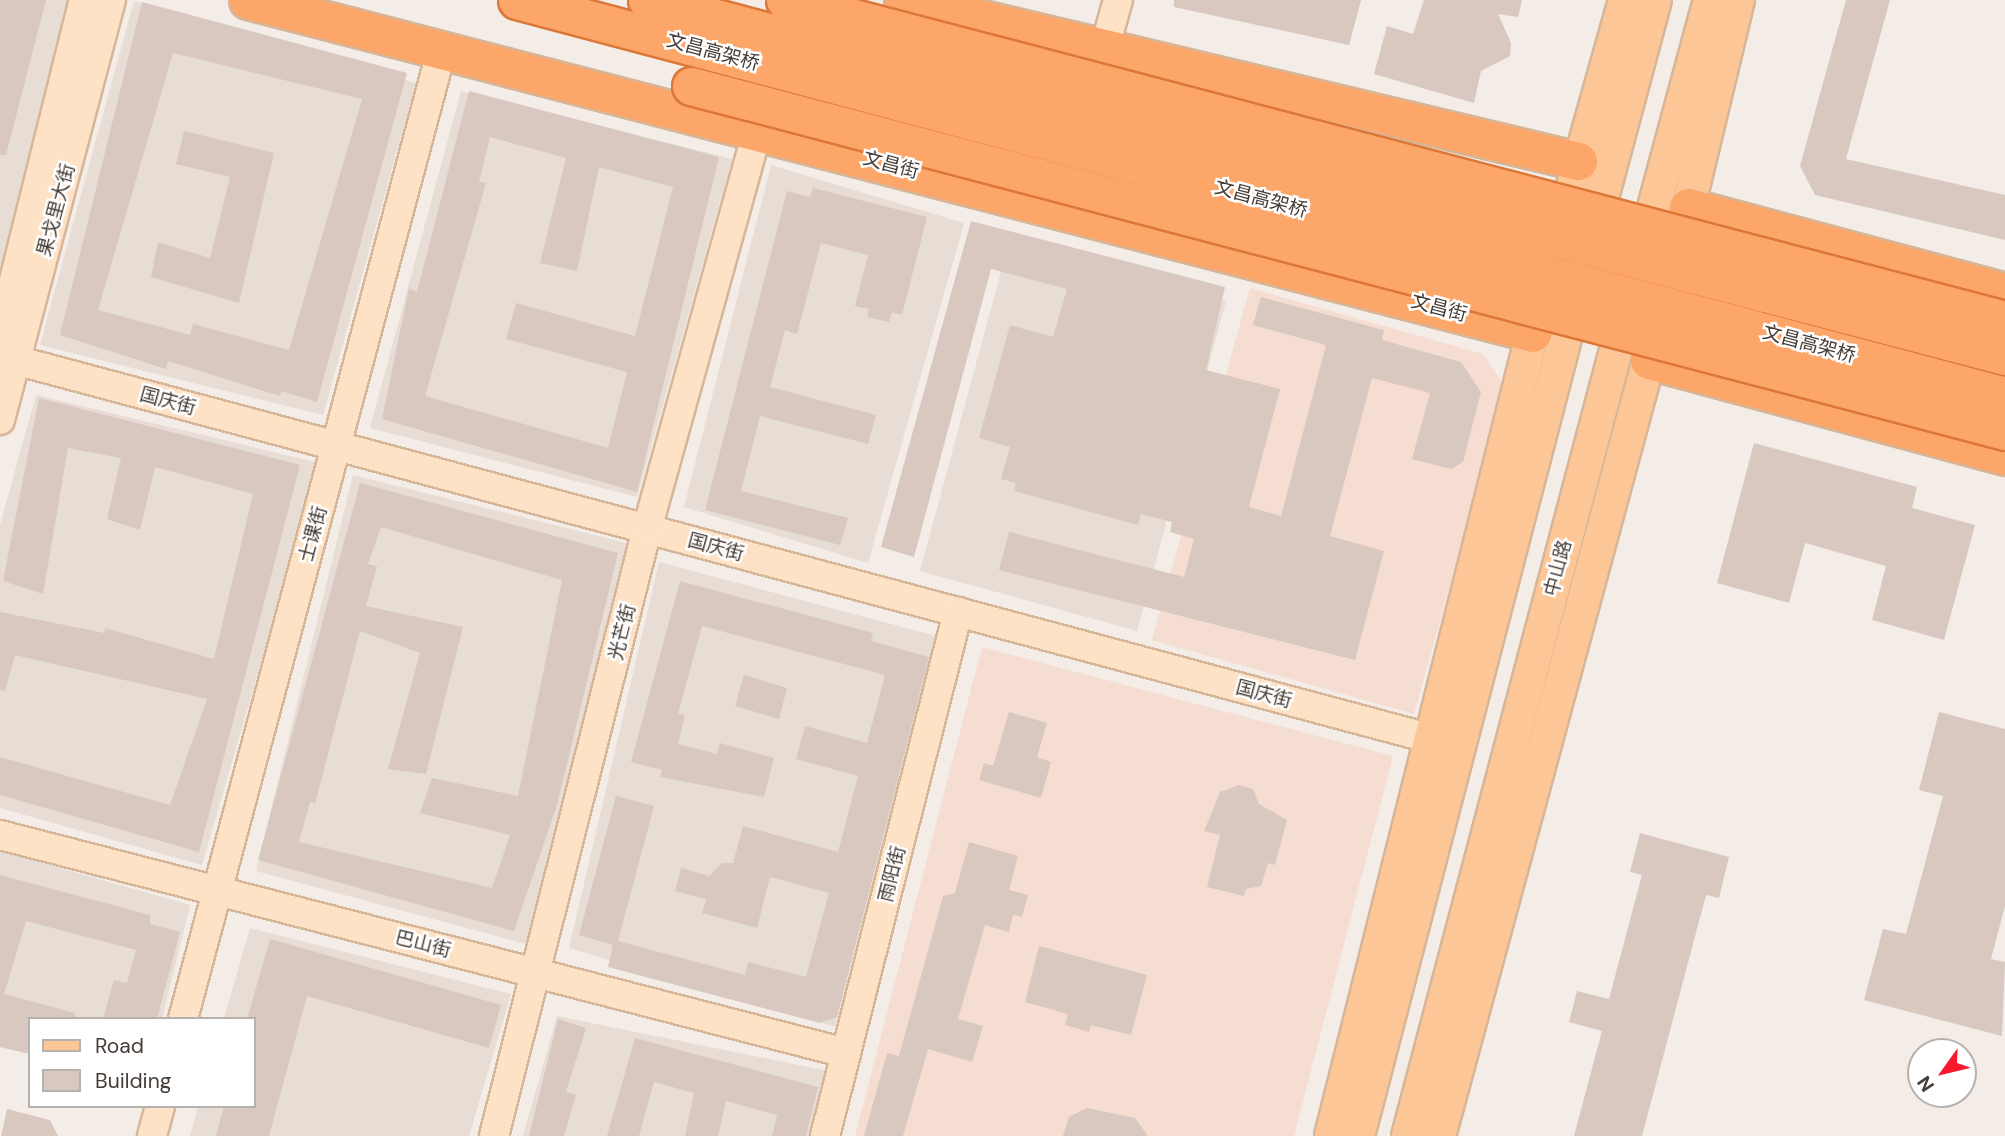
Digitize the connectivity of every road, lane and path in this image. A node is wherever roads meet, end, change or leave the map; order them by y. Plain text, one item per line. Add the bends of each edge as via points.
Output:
1 (84, 0) edge
2 (111, 0) edge
3 (248, 0) edge
4 (517, 0) edge
5 (647, 0) edge
6 (785, 0) edge
7 (903, 0) edge
8 (1118, 0) edge
9 (1625, 0) edge
10 (1655, 0) edge
11 (1710, 0) edge
12 (1738, 0) edge
13 (442, 49) junction
14 (1104, 50) junction
15 (516, 68) junction
16 (758, 130) junction
17 (1578, 161) junction
18 (1676, 218) junction
19 (1454, 250) junction
20 (2005, 292) edge
21 (1777, 297) junction
22 (2005, 320) edge
23 (1540, 322) junction
24 (0, 336) edge
25 (2005, 356) edge
26 (8, 358) edge
27 (1649, 360) junction
28 (2005, 396) edge
29 (0, 420) edge
30 (2005, 431) edge
31 (337, 446) junction
32 (2005, 456) edge
33 (647, 529) junction
34 (958, 612) junction
35 (1432, 739) junction
36 (0, 835) edge
37 (218, 891) junction
38 (539, 973) junction
39 (184, 1017) edge
40 (846, 1053) junction
41 (159, 1108) edge
42 (152, 1136) edge
43 (494, 1136) edge
44 (825, 1136) edge
45 (1331, 1136) edge
46 (1358, 1136) edge
47 (1408, 1136) edge
48 (1438, 1136) edge

1 - 24 street, 果戈里大街
2 - 26 street, 果戈里大街
3 - 13 highway, 文昌街
4 - 19 highway, 文昌高架桥, bridge
5 - 21 highway, 文昌高架桥, bridge
6 - 18 highway, bridge
7 - 14 highway
8 - 14 street
9 - 17 main road
10 - 46 main road
11 - 47 main road, 中山路
12 - 18 main road
13 - 15 highway, 文昌街
13 - 31 street, 士课街
14 - 17 highway
15 - 16 highway, 文昌街
15 - 23 highway, bridge via 691,86
16 - 23 highway, 文昌街
16 - 33 street, 光芒街
17 - 23 main road
18 - 20 highway
18 - 21 highway, bridge
18 - 22 highway, bridge
18 - 27 main road
19 - 23 highway, bridge
19 - 28 highway, 文昌高架桥, bridge
21 - 25 highway, 文昌高架桥, bridge
23 - 30 highway, bridge
23 - 35 main road
26 - 29 street, 果戈里大街
26 - 31 street, 国庆街
27 - 32 highway
27 - 48 main road
31 - 33 street, 国庆街
31 - 37 street, 士课街
33 - 34 street, 国庆街
33 - 38 street, 光芒街
34 - 35 street, 国庆街
34 - 40 street, 雨阳街
35 - 45 main road
36 - 37 street, 巴山街
37 - 38 street, 巴山街
37 - 39 street, 士课街
38 - 40 street, 巴山街
38 - 43 street, 光芒街
40 - 44 street, 雨阳街
41 - 42 street

